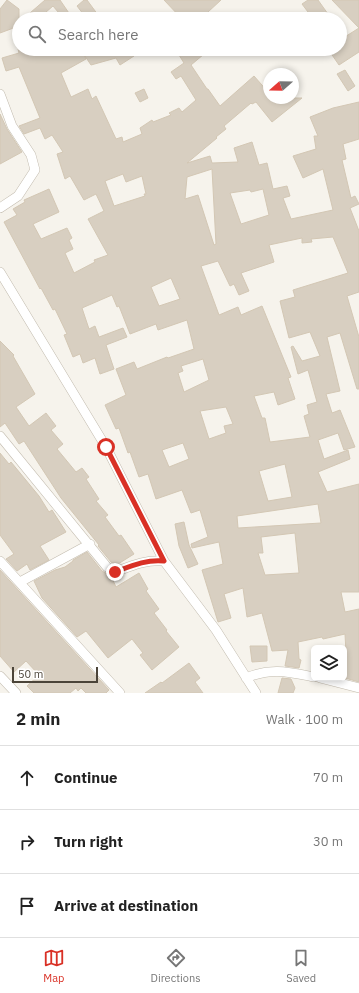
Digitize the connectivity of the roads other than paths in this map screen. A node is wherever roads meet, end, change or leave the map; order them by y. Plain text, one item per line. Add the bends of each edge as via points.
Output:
1 (0, 94) edge
2 (0, 208) edge
3 (0, 272) edge
4 (0, 436) edge
5 (90, 544) junction
6 (0, 561) edge
7 (164, 561) junction
8 (20, 582) junction
9 (0, 676) edge
10 (311, 676) edge
11 (246, 678) junction
12 (332, 681) edge
13 (359, 688) edge
14 (16, 693) edge
15 (120, 693) edge
16 (255, 693) edge

1 - 2 street via 12,126 31,155 36,170 18,196
3 - 7 street via 106,447
4 - 5 street
5 - 7 street via 115,572 141,563
5 - 8 street
6 - 8 street
7 - 11 street via 212,625
8 - 15 street
9 - 14 street
10 - 11 street via 283,671 257,673
11 - 16 street
12 - 13 street

